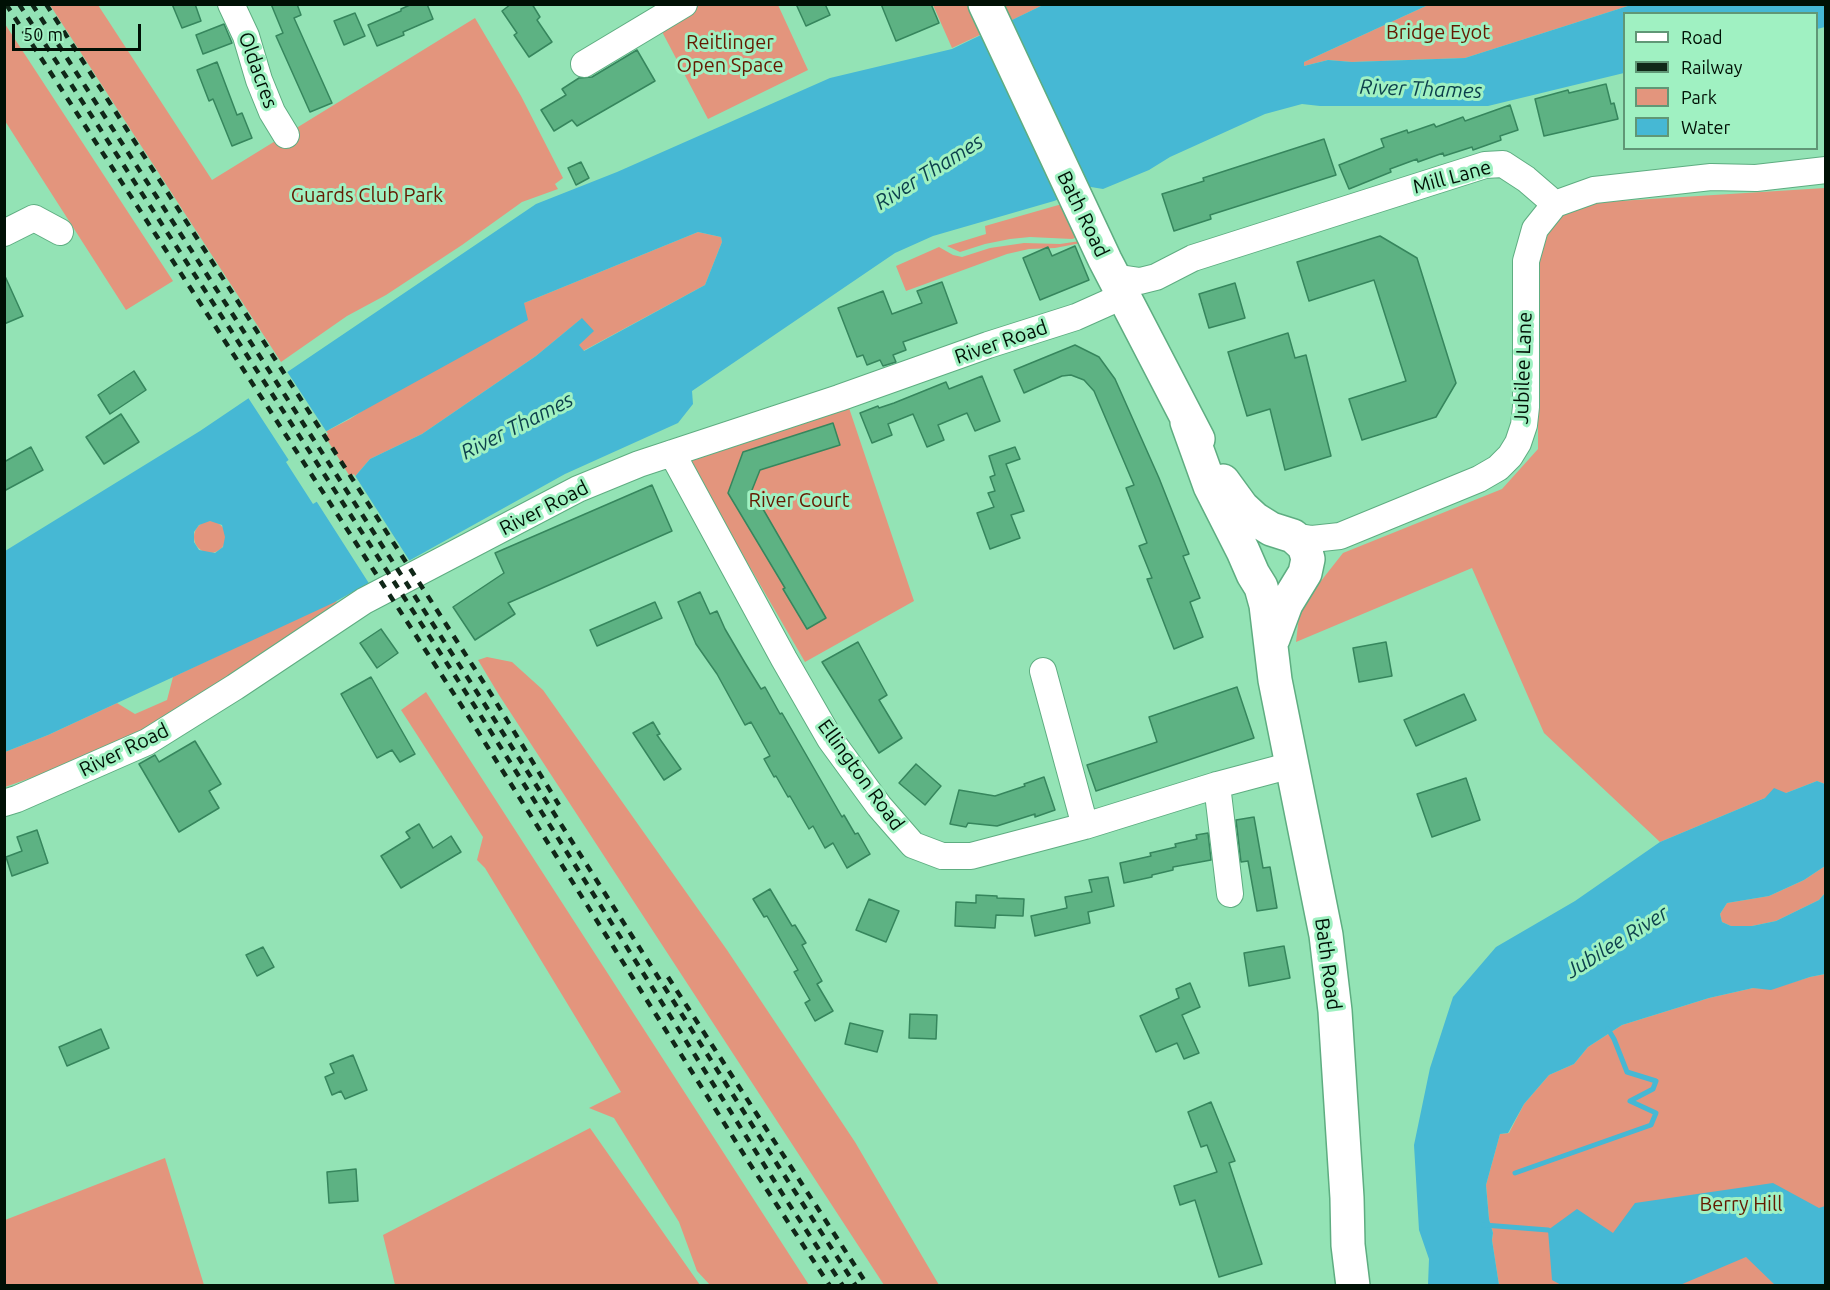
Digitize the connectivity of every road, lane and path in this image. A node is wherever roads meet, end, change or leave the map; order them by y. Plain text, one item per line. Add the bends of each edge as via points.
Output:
1 (231, 4) edge
2 (684, 4) edge
3 (985, 4) edge
4 (584, 64) dead end
5 (286, 135) dead end
6 (1826, 170) edge
7 (1555, 204) junction
8 (60, 232) dead end
9 (4, 233) edge
10 (1114, 278) junction
11 (1187, 422) junction
12 (672, 453) junction
13 (1285, 534) junction
14 (1340, 536) junction
15 (1253, 573) junction
16 (1302, 577) junction
17 (1270, 647) junction
18 (1043, 671) dead end
19 (1292, 765) junction
20 (1217, 785) junction
21 (4, 803) edge
22 (1084, 826) junction
23 (1230, 894) dead end
24 (1353, 1286) edge

1 - 5 street, Oldacres via 272,112
2 - 4 street
3 - 10 main road, Bath Road
6 - 7 street via 1594,190
7 - 10 street, Mill Lane via 1503,164 1485,165 1193,258 1156,277 1140,281
7 - 14 street, Jubilee Lane via 1535,229 1526,261 1526,407 1524,425 1510,456 1479,479
8 - 9 street via 34,218
10 - 11 main road, Bath Road
10 - 12 street, River Road via 1076,317
11 - 13 main road, Bath Road via 1242,507 1261,524
11 - 15 main road, Bath Road via 1210,486
12 - 21 street, River Road via 567,495 364,601 147,742
12 - 22 street, Ellington Road via 830,739 913,845 942,856 971,856
13 - 14 street, Jubilee Lane via 1317,539
13 - 15 main road via 1265,535 1256,543 1251,553
13 - 16 main road, Bath Road via 1304,546 1308,559
14 - 16 street, Jubilee Lane
15 - 16 main road via 1275,590 1290,588
15 - 17 main road, Bath Road via 1265,596
16 - 17 main road, Bath Road via 1286,604
17 - 19 main road, Bath Road
18 - 22 street
19 - 20 street, Ellington Road
19 - 24 main road, Bath Road via 1326,935 1334,1000
20 - 22 street, Ellington Road
20 - 23 street

